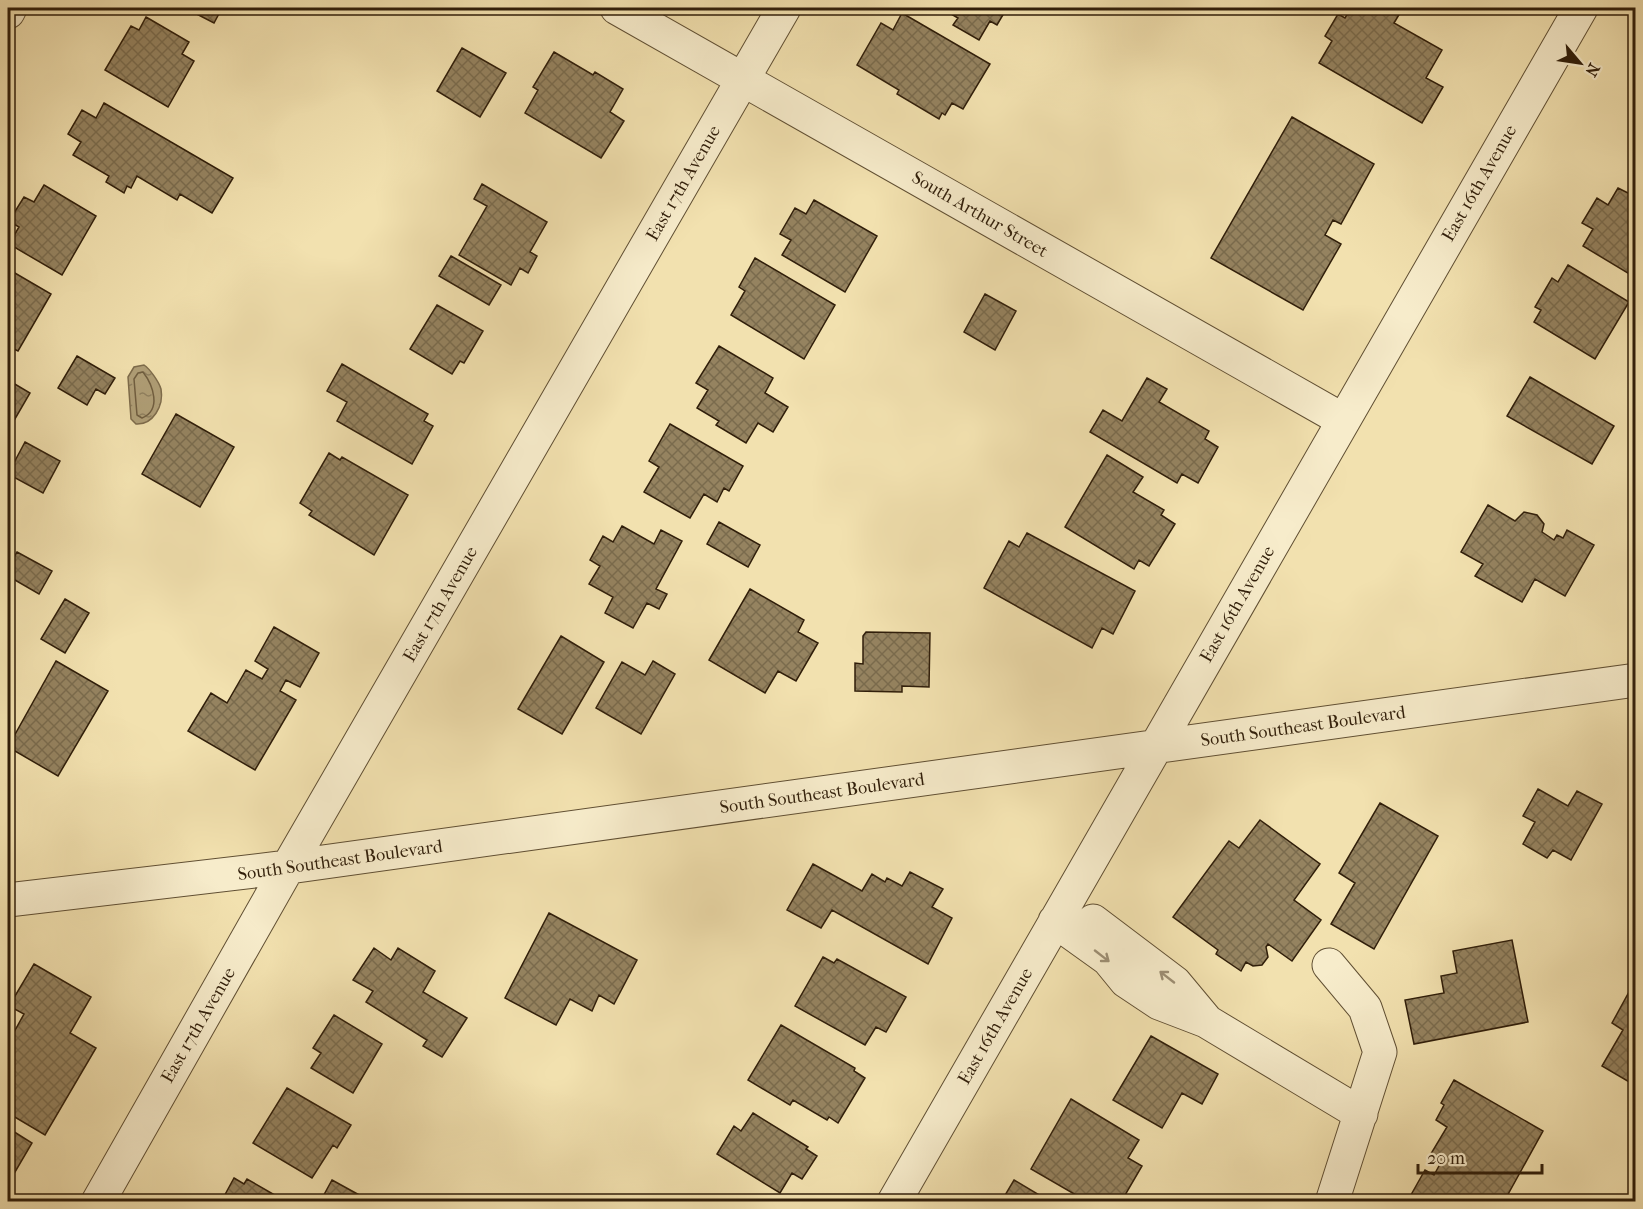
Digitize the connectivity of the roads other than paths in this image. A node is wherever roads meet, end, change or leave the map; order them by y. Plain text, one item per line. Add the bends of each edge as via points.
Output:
1 (10, 8) edge
2 (617, 8) edge
3 (784, 8) edge
4 (1581, 8) edge
5 (8, 12) edge
6 (743, 80) junction
7 (1342, 420) junction
8 (1635, 680) edge
9 (1155, 746) junction
10 (288, 867) junction
11 (8, 900) edge
12 (1061, 911) junction
13 (1329, 965) dead end
14 (1361, 1114) junction
15 (98, 1202) edge
16 (894, 1202) edge
17 (1332, 1202) edge

1 - 5 street
2 - 6 street, South Arthur Street
3 - 6 street, East 17th Avenue
4 - 7 street, East 16th Avenue
6 - 7 street, South Arthur Street
6 - 10 street, East 17th Avenue
7 - 9 street, East 16th Avenue
8 - 9 street, South Southeast Boulevard
9 - 10 street, South Southeast Boulevard
9 - 12 street, East 16th Avenue
10 - 11 street, South Southeast Boulevard
10 - 15 street, East 17th Avenue
12 - 14 street via 1175,983 1206,1021
12 - 16 street, East 16th Avenue
13 - 14 street via 1365,1008 1380,1052
14 - 17 street

